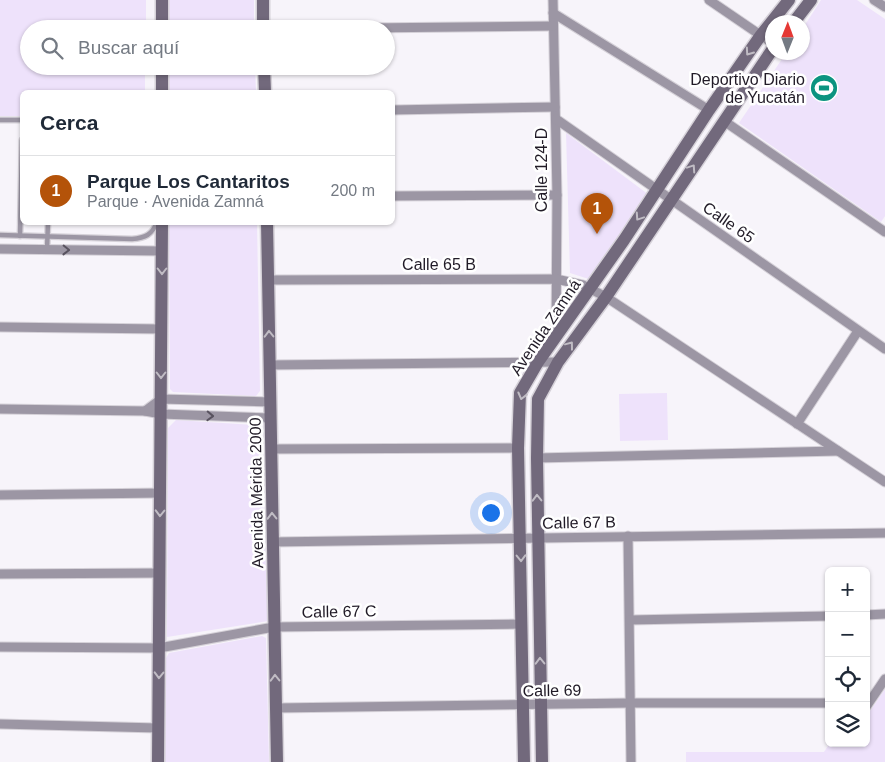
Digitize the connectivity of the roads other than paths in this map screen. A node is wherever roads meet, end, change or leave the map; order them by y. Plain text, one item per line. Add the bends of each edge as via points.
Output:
1 (162, 0) edge
2 (263, 0) edge
3 (553, 0) edge
4 (710, 0) edge
5 (789, 0) edge
6 (811, 0) edge
7 (874, 0) edge
8 (885, 7) edge
9 (553, 13) junction
10 (799, 15) edge
11 (162, 20) edge
12 (264, 20) edge
13 (553, 26) junction
14 (395, 28) edge
15 (761, 35) junction
16 (765, 38) edge
17 (765, 60) edge
18 (162, 75) edge
19 (264, 75) edge
20 (162, 90) edge
21 (265, 90) edge
22 (555, 107) junction
23 (395, 110) edge
24 (709, 110) junction
25 (556, 119) junction
26 (0, 120) edge
27 (20, 120) edge
28 (724, 120) junction
29 (657, 189) junction
30 (557, 195) junction
31 (395, 196) edge
32 (671, 199) junction
33 (20, 225) edge
34 (48, 225) edge
35 (156, 225) edge
36 (162, 225) edge
37 (267, 225) edge
38 (885, 232) edge
39 (0, 235) edge
40 (20, 236) junction
41 (47, 237) junction
42 (0, 250) edge
43 (47, 250) junction
44 (162, 251) junction
45 (556, 279) junction
46 (268, 280) junction
47 (589, 289) junction
48 (606, 296) junction
49 (0, 327) edge
50 (162, 329) junction
51 (858, 331) junction
52 (556, 340) junction
53 (885, 349) edge
54 (538, 362) junction
55 (558, 362) junction
56 (270, 365) junction
57 (161, 399) junction
58 (270, 402) junction
59 (0, 409) edge
60 (145, 411) junction
61 (161, 414) junction
62 (270, 418) junction
63 (797, 424) junction
64 (518, 448) junction
65 (271, 449) junction
66 (838, 451) junction
67 (537, 458) junction
68 (885, 482) edge
69 (160, 493) junction
70 (0, 495) edge
71 (885, 533) edge
72 (628, 536) junction
73 (521, 537) junction
74 (538, 537) junction
75 (273, 542) junction
76 (160, 573) junction
77 (0, 574) edge
78 (885, 614) edge
79 (870, 615) edge
80 (825, 616) edge
81 (630, 620) junction
82 (522, 624) junction
83 (274, 627) junction
84 (0, 647) edge
85 (159, 648) junction
86 (885, 679) edge
87 (868, 702) edge
88 (630, 703) junction
89 (825, 703) edge
90 (540, 705) junction
91 (523, 706) junction
92 (276, 708) junction
93 (0, 724) edge
94 (158, 728) junction
95 (158, 762) edge
96 (277, 762) edge
97 (524, 762) edge
98 (542, 762) edge
99 (631, 762) edge

1 - 11 street
2 - 12 street
3 - 9 street, Calle 124-D
4 - 15 street
5 - 15 street, Avenida Zamná
6 - 10 street
7 - 8 street
9 - 13 street, Calle 124-D
9 - 24 street
13 - 14 street
13 - 22 street, Calle 124-D
15 - 16 street
15 -> 24 street, Avenida Zamná
17 - 28 street, Avenida Zamná
18 - 20 street
19 - 21 street
22 - 23 street
22 - 25 street, Calle 124-D
24 - 29 street, Avenida Zamná
25 - 29 street, Calle 65
25 - 30 street, Calle 124-D
26 - 27 lane
32 -> 28 street, Avenida Zamná
28 - 38 street
29 - 32 street, Calle 65
29 -> 47 street, Avenida Zamná
30 - 31 street
30 - 45 street, Calle 124-D
32 - 48 street, Avenida Zamná
32 - 51 street, Calle 65
33 - 40 lane
34 - 41 lane
35 - 41 lane via 145,238
36 - 44 street
37 - 46 street, Avenida Mérida 2000
39 - 40 lane
40 - 41 lane
41 - 43 lane
42 - 43 street
43 -> 44 street
44 -> 50 street
45 - 46 street, Calle 65 B
45 - 47 street, Calle 65 B
45 - 52 street, Calle 124-D
56 -> 46 street, Avenida Mérida 2000
47 - 48 street, Calle 65 B
47 - 52 street, Avenida Zamná
55 -> 48 street, Avenida Zamná
48 - 63 street, Calle 65 B
49 - 50 street
50 -> 57 street
51 - 53 street, Calle 65
51 - 63 street
52 - 54 street, Avenida Zamná
54 - 55 street
54 - 56 street
54 -> 64 street, Avenida Zamná via 520,394
55 - 67 street, Avenida Zamná via 538,399
56 - 58 street, Avenida Mérida 2000
57 - 58 street
57 - 60 street
57 - 61 street
58 - 62 street, Avenida Mérida 2000
59 - 60 street
60 - 61 street
61 -> 62 street
61 - 69 street
62 - 65 street, Avenida Mérida 2000
63 - 66 street, Calle 65 B
64 - 65 street
64 - 73 street, Avenida Zamná
75 -> 65 street, Avenida Mérida 2000
66 - 67 street
66 - 68 street, Calle 65 B
74 -> 67 street, Avenida Zamná
69 - 70 street
69 -> 76 street
71 - 72 street, Calle 67 B
72 - 74 street, Calle 67 B
72 - 81 street
73 - 74 street, Calle 67 B
73 - 75 street, Calle 67 B
73 -> 82 street, Avenida Zamná
90 -> 74 street, Avenida Zamná
75 - 83 street, Avenida Mérida 2000
76 - 77 street
76 - 85 street
78 - 79 street
80 - 81 street
81 - 88 street
82 - 83 street, Calle 67 C
82 - 91 street, Avenida Zamná
83 - 85 street, Calle 67 C
92 -> 83 street, Avenida Mérida 2000
84 - 85 street, Calle 67 C
85 -> 94 street
86 - 87 street
88 - 89 street, Calle 69
88 - 90 street, Calle 69
88 - 99 street
90 - 91 street, Calle 69
90 - 98 street, Avenida Zamná
91 - 92 street, Calle 69
91 - 97 street, Avenida Zamná
92 - 96 street, Avenida Mérida 2000
93 - 94 street
94 - 95 street

